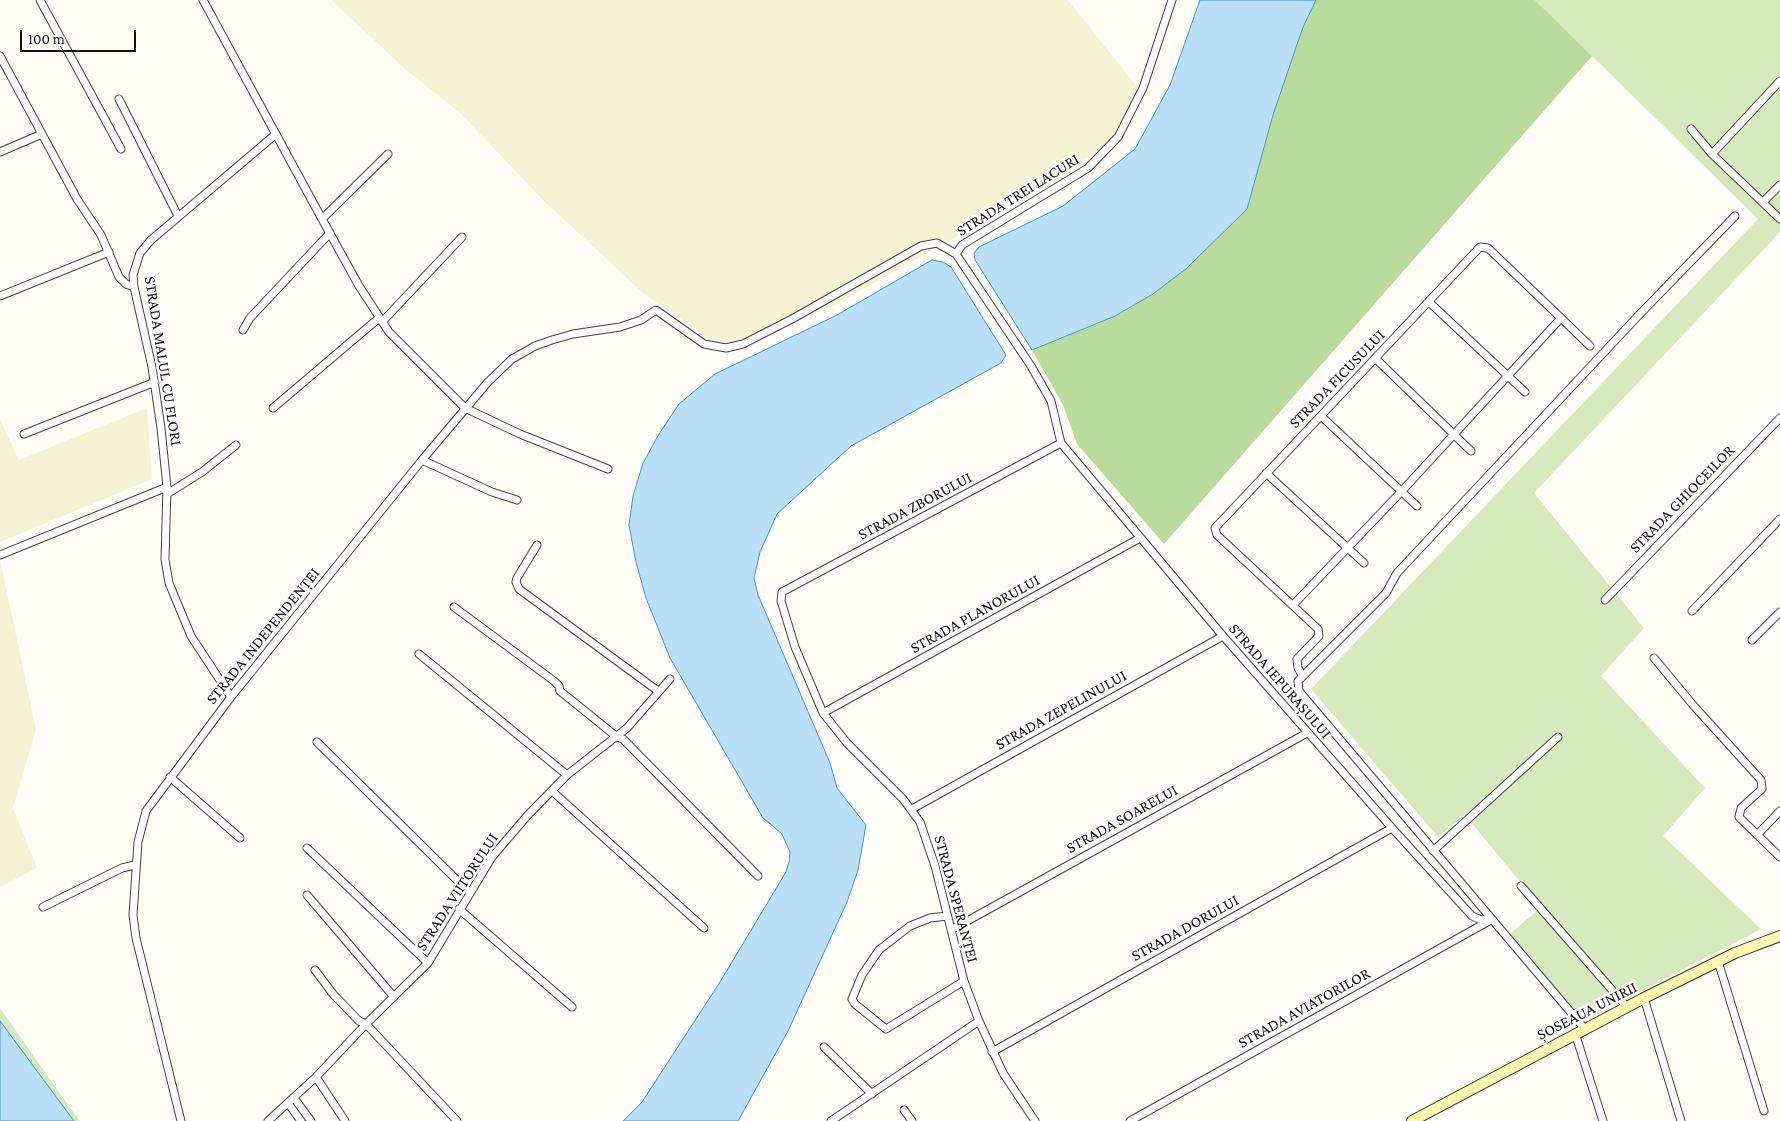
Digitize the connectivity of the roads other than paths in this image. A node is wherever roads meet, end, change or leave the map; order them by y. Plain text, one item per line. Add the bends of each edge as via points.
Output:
1 (40, 0) edge
2 (203, 0) edge
3 (1172, 0) edge
4 (0, 56) edge
5 (1780, 81) edge
6 (119, 100) dead end
7 (1691, 129) dead end
8 (42, 134) junction
9 (276, 134) junction
10 (121, 149) dead end
11 (0, 152) edge
12 (388, 154) dead end
13 (1712, 154) junction
14 (1780, 185) edge
15 (1763, 202) junction
16 (178, 216) junction
17 (1735, 216) dead end
18 (322, 219) junction
19 (1780, 220) edge
20 (330, 233) junction
21 (462, 237) dead end
22 (109, 252) junction
23 (956, 254) junction
24 (134, 287) junction
25 (0, 296) edge
26 (1429, 302) junction
27 (1561, 318) junction
28 (380, 320) junction
29 (243, 330) dead end
30 (1590, 346) dead end
31 (1376, 359) junction
32 (1508, 375) junction
33 (155, 382) junction
34 (1524, 392) dead end
35 (272, 408) dead end
36 (465, 408) junction
37 (1321, 416) junction
38 (1780, 418) edge
39 (24, 434) dead end
40 (1454, 435) junction
41 (1061, 443) junction
42 (236, 445) dead end
43 (1471, 451) dead end
44 (422, 460) junction
45 (608, 469) dead end
46 (1266, 473) junction
47 (167, 491) junction
48 (1402, 492) junction
49 (517, 500) dead end
50 (1417, 506) dead end
51 (1780, 519) edge
52 (1140, 538) junction
53 (537, 545) dead end
54 (1347, 548) junction
55 (0, 555) edge
56 (1364, 563) dead end
57 (782, 592) joint
58 (1605, 600) dead end
59 (1293, 605) junction
60 (454, 607) dead end
61 (1692, 611) dead end
62 (1780, 612) edge
63 (1223, 636) junction
64 (1752, 640) dead end
65 (419, 654) dead end
66 (1654, 658) dead end
67 (1300, 678) junction
68 (670, 679) dead end
69 (658, 691) junction
70 (231, 697) junction
71 (823, 713) junction
72 (1307, 733) junction
73 (1558, 737) dead end
74 (617, 738) junction
75 (317, 742) dead end
76 (567, 775) junction
77 (170, 777) junction
78 (552, 791) junction
79 (912, 809) junction
80 (1780, 811) edge
81 (1392, 828) junction
82 (1757, 835) junction
83 (240, 838) dead end
84 (306, 848) dead end
85 (1433, 851) junction
86 (1780, 857) edge
87 (135, 865) junction
88 (758, 876) dead end
89 (1521, 886) dead end
90 (470, 893) junction
91 (307, 895) dead end
92 (43, 907) dead end
93 (459, 910) junction
94 (947, 916) junction
95 (1491, 919) junction
96 (704, 928) dead end
97 (951, 930) junction
98 (1780, 936) edge
99 (1718, 961) junction
100 (428, 963) junction
101 (315, 970) dead end
102 (964, 982) junction
103 (394, 998) junction
104 (1644, 998) junction
105 (572, 1007) dead end
106 (1627, 1007) junction
107 (979, 1022) junction
108 (366, 1024) junction
109 (1584, 1028) junction
110 (1574, 1033) junction
111 (824, 1047) dead end
112 (992, 1052) junction
113 (316, 1077) junction
114 (872, 1094) junction
115 (291, 1100) junction
116 (904, 1110) dead end
117 (1764, 1110) dead end
118 (181, 1121) edge
119 (268, 1121) edge
120 (301, 1121) edge
121 (311, 1121) edge
122 (345, 1121) edge
123 (458, 1121) edge
124 (831, 1121) edge
125 (912, 1121) edge
126 (1035, 1121) edge
127 (1130, 1121) edge
128 (1412, 1121) edge
129 (1603, 1121) edge
130 (1681, 1121) edge

1 - 10 street
2 - 9 street
3 - 23 street, STRADA TREI LACURI via 1142,88 1118,137 1088,168 962,245
4 - 8 street
5 - 13 street
6 - 16 street
7 - 13 street
8 - 11 street
8 - 22 street
9 - 16 street, STRADA MALUL CU FLORI
9 - 18 street
12 - 18 street
13 - 15 street
14 - 15 street
15 - 19 street
16 - 24 street, STRADA MALUL CU FLORI via 140,254 133,275
17 - 67 street via 1397,573 1386,593
18 - 20 street
20 - 28 street
20 - 29 street via 250,318
21 - 28 street
22 - 24 street via 119,277
22 - 25 street
23 - 36 street, STRADA INDEPENDENȚEI via 937,243 921,246 792,319 742,344 726,348 712,347 696,339 656,310 620,328 573,334 535,346 512,359
23 - 41 street via 1044,388 1055,414
24 - 33 street, STRADA MALUL CU FLORI
26 - 27 street, STRADA FICUSULUI via 1478,248 1485,246
26 - 31 street, STRADA FICUSULUI
26 - 32 street
27 - 30 street, STRADA FICUSULUI
27 - 32 street
28 - 35 street
28 - 36 street
31 - 37 street, STRADA FICUSULUI
31 - 40 street
32 - 34 street
32 - 40 street
33 - 39 street
33 - 47 street, STRADA MALUL CU FLORI
36 - 44 street, STRADA INDEPENDENȚEI
36 - 45 street
37 - 46 street, STRADA FICUSULUI
37 - 48 street
38 - 58 street, STRADA GHIOCEILOR
40 - 43 street
40 - 48 street
41 - 52 street, STRADA IEPURAȘULUI
41 - 57 street, STRADA ZBORULUI
42 - 47 street via 202,472
44 - 49 street
44 - 70 street, STRADA INDEPENDENȚEI
46 - 54 street
46 - 59 street, STRADA FICUSULUI via 1215,528 1215,533
47 - 55 street
47 - 70 street, STRADA MALUL CU FLORI via 165,559 169,583 191,636
48 - 50 street
48 - 54 street
51 - 61 street
52 - 63 street, STRADA IEPURAȘULUI
52 - 71 street, STRADA PLANORULUI
53 - 69 street via 517,578 519,589
54 - 56 street
54 - 59 street
57 - 71 street, STRADA SPERANȚEI via 780,601 784,619
59 - 67 street, STRADA FICUSULUI via 1320,632 1298,659
60 - 74 street via 554,680 560,691
62 - 64 street
63 - 72 street, STRADA IEPURAȘULUI
63 - 79 street, STRADA ZEPELINULUI
65 - 76 street
66 - 82 street via 1761,780 1762,789 1739,812 1741,821
67 - 85 street, STRADA IEPURAȘULUI via 1299,691
68 - 69 street, STRADA VIITORULUI
69 - 74 street, STRADA VIITORULUI
70 - 77 street, STRADA INDEPENDENȚEI
71 - 79 street, STRADA SPERANȚEI via 847,743
72 - 81 street, STRADA IEPURAȘULUI
72 - 97 street, STRADA SOARELUI
73 - 85 street
74 - 76 street, STRADA VIITORULUI
74 - 88 street via 623,739
75 - 90 street
76 - 78 street, STRADA VIITORULUI
77 - 83 street
77 - 87 street, STRADA INDEPENDENȚEI via 142,819
78 - 90 street, STRADA VIITORULUI via 503,843
78 - 96 street
79 - 94 street, STRADA SPERANȚEI via 926,837
80 - 82 street
81 - 95 street, STRADA IEPURAȘULUI via 1472,916 1481,920
81 - 112 street, STRADA DORULUI
82 - 86 street
84 - 100 street
85 - 95 street, STRADA IEPURAȘULUI
87 - 92 street via 122,868
87 - 118 street, STRADA INDEPENDENȚEI via 133,915 136,938
89 - 106 street
90 - 93 street, STRADA VIITORULUI
91 - 103 street
93 - 100 street, STRADA VIITORULUI
93 - 105 street
94 - 97 street, STRADA SPERANȚEI
94 - 102 street via 930,918 910,926 879,950 862,975 852,999 886,1029
95 - 109 street, STRADA IEPURAȘULUI
95 - 127 street, STRADA AVIATORILOR
97 - 102 street, STRADA SPERANȚEI
98 - 99 main road, ȘOSEAUA UNIRII
99 - 104 main road, ȘOSEAUA UNIRII
99 - 117 street
100 - 103 street, STRADA VIITORULUI
101 - 108 street via 332,994
102 - 107 street, STRADA SPERANȚEI
103 - 108 street, STRADA VIITORULUI
104 - 106 main road, ȘOSEAUA UNIRII
104 - 130 street
106 - 109 main road, ȘOSEAUA UNIRII
107 - 112 street, STRADA SPERANȚEI
107 - 114 street
108 - 113 street, STRADA VIITORULUI
108 - 123 street
109 - 110 main road, ȘOSEAUA UNIRII
110 - 128 main road, ȘOSEAUA UNIRII
110 - 129 street
111 - 114 street
112 - 126 street, STRADA SPERANȚEI via 1013,1091
113 - 115 street, STRADA VIITORULUI
113 - 122 street
114 - 124 street
115 - 119 street, STRADA VIITORULUI
115 - 120 street
115 - 121 street
116 - 125 street

